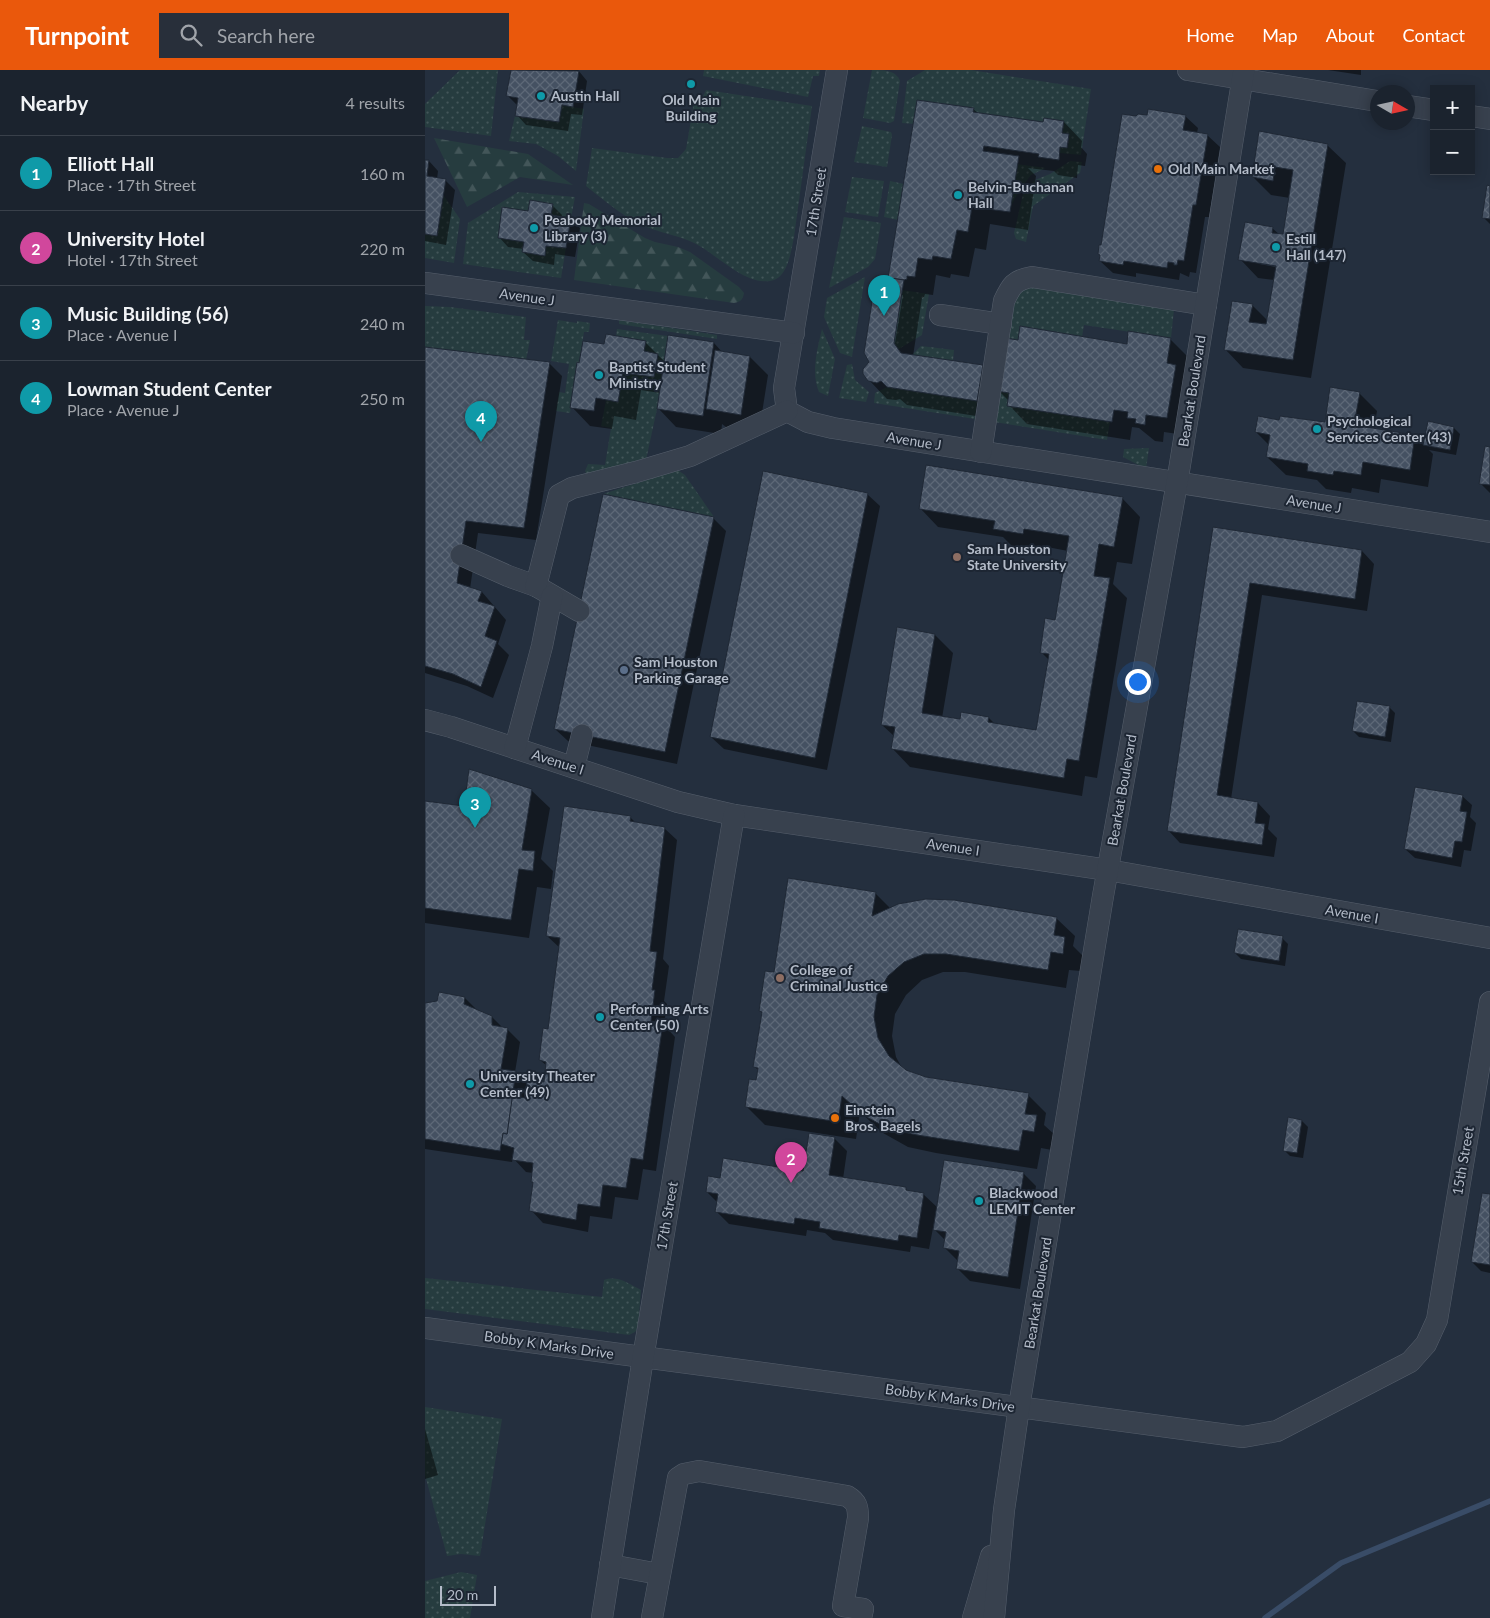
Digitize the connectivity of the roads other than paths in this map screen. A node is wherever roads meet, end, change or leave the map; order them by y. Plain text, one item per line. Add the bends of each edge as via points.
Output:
1 (837, 70) edge
2 (1188, 70) edge
3 (1243, 74) edge
4 (1370, 100) edge
5 (1415, 107) edge
6 (1430, 109) edge
7 (1475, 117) edge
8 (1490, 119) edge
9 (425, 283) edge
10 (1206, 304) junction
11 (940, 315) dead end
12 (1001, 324) junction
13 (794, 333) junction
14 (787, 411) junction
15 (981, 452) junction
16 (1177, 483) junction
17 (1490, 532) edge
18 (461, 556) dead end
19 (544, 591) junction
20 (579, 611) dead end
21 (425, 720) edge
22 (582, 735) dead end
23 (515, 748) junction
24 (574, 767) junction
25 (734, 815) junction
26 (1108, 870) junction
27 (1490, 938) edge
28 (1490, 1002) edge
29 (1437, 1320) joint
30 (425, 1328) edge
31 (643, 1358) junction
32 (1019, 1407) junction
33 (1004, 1510) junction
34 (610, 1565) junction
35 (659, 1574) junction
36 (602, 1618) edge
37 (652, 1618) edge
38 (861, 1618) edge
39 (973, 1618) edge
40 (994, 1618) edge

1 - 13 street, 17th Street
2 - 3 street
3 - 4 street
3 - 10 street, Bearkat Boulevard
5 - 6 street
7 - 8 street
9 - 13 street, Avenue J
10 - 12 street via 1032,277 1021,279 1009,290
10 - 16 street, Bearkat Boulevard
11 - 12 street
12 - 15 street
13 - 14 street via 784,388
14 - 15 street, Avenue J via 808,422 833,428
14 - 19 street via 690,456 572,488 559,495
15 - 16 street, Avenue J
16 - 17 street, Avenue J
16 - 26 street, Bearkat Boulevard
18 - 19 street
19 - 20 street
19 - 23 street via 542,646
21 - 23 street, Avenue I
22 - 24 street
23 - 24 street, Avenue I
24 - 25 street, Avenue I via 678,802
25 - 26 street, Avenue I
25 - 31 street, 17th Street
26 - 27 street, Avenue I
26 - 32 street, Bearkat Boulevard
28 - 29 street, 15th Street
29 - 32 street, Bobby K Marks Drive via 1426,1344 1410,1362 1277,1431 1243,1437
30 - 31 street, Bobby K Marks Drive
31 - 32 street, Bobby K Marks Drive
31 - 34 street, 17th Street
32 - 33 street, Bearkat Boulevard
33 - 39 street, Bearkat Boulevard
33 - 40 street, Bearkat Boulevard
34 - 35 street
34 - 36 street, 17th Street
35 - 37 street
35 - 38 street via 678,1478 684,1474 699,1471 847,1496 857,1504 859,1518 843,1606 863,1609

